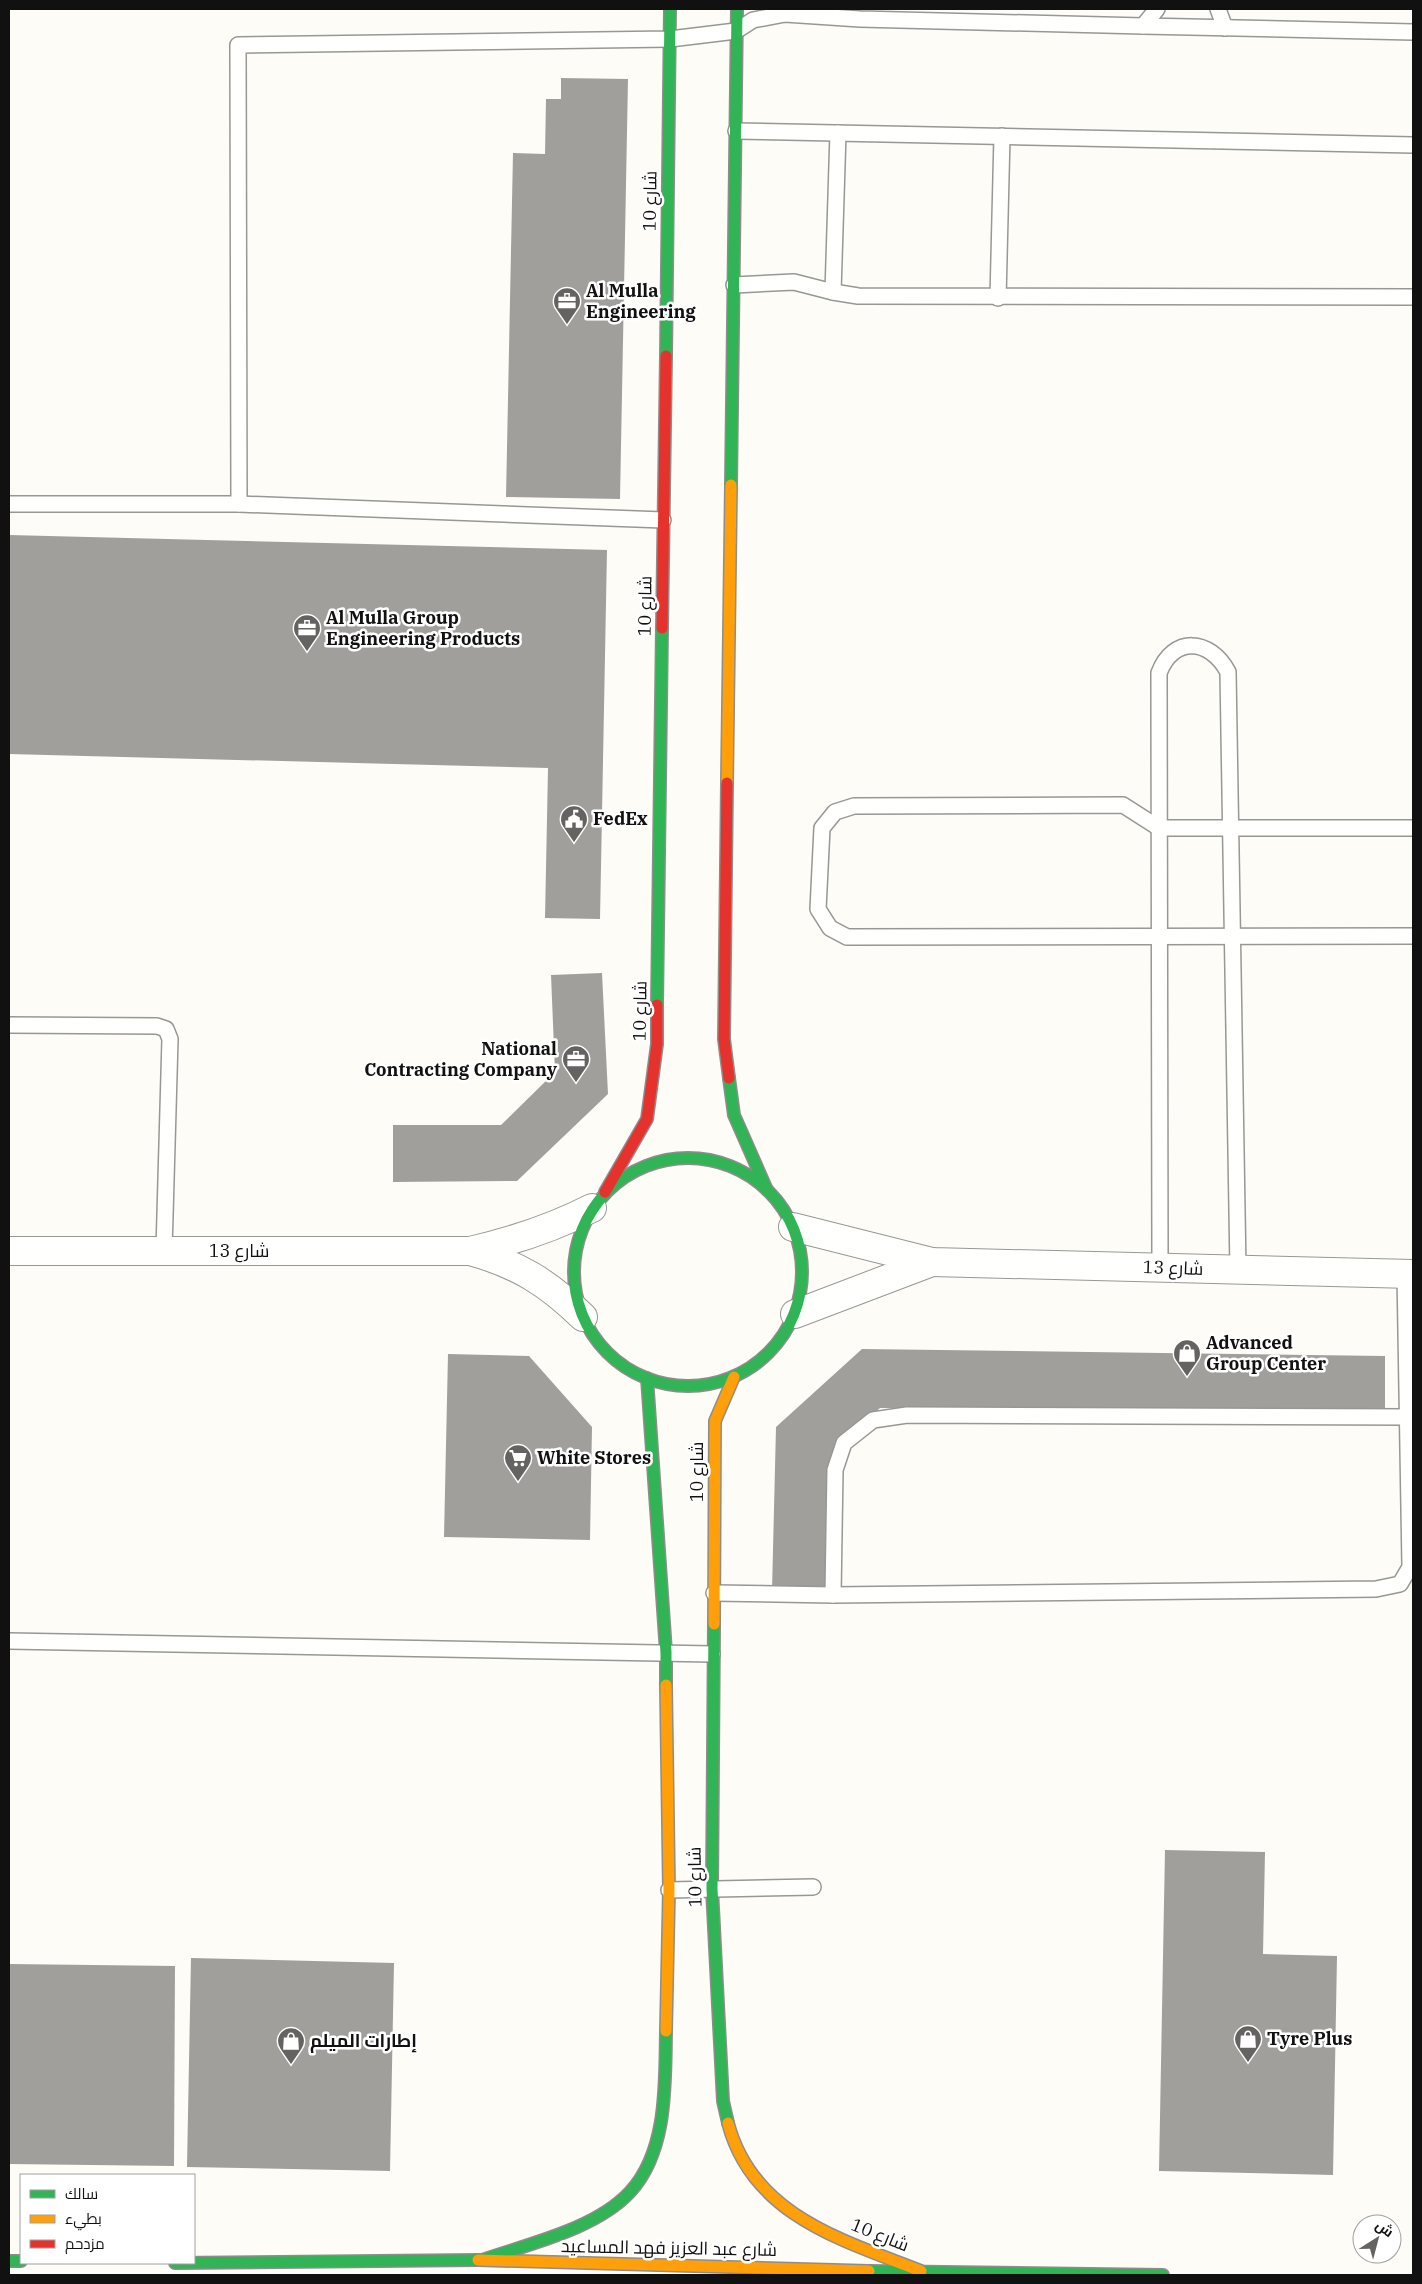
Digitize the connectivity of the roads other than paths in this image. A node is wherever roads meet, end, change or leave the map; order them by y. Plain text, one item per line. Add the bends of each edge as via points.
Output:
1 (670, 9) edge
2 (737, 9) edge
3 (1157, 9) edge
4 (1218, 9) edge
5 (860, 14) edge
6 (1143, 26) junction
7 (1225, 28) junction
8 (736, 31) junction
9 (1413, 32) edge
10 (670, 39) junction
11 (736, 131) junction
12 (838, 133) junction
13 (1002, 136) junction
14 (1413, 145) edge
15 (734, 285) junction
16 (833, 292) junction
17 (1413, 297) edge
18 (998, 298) junction
19 (9, 504) edge
20 (239, 504) junction
21 (663, 520) junction
22 (1230, 827) junction
23 (1159, 828) junction
24 (1413, 828) edge
25 (1160, 936) junction
26 (1413, 936) edge
27 (1233, 937) junction
28 (9, 1025) edge
29 (768, 1190) junction
30 (599, 1200) junction
31 (793, 1227) junction
32 (164, 1250) junction
33 (9, 1251) edge
34 (470, 1252) junction
35 (932, 1262) junction
36 (1160, 1268) junction
37 (1238, 1270) junction
38 (1409, 1274) edge
39 (794, 1314) junction
40 (583, 1317) junction
41 (734, 1377) junction
42 (646, 1378) junction
43 (1408, 1416) junction
44 (714, 1594) junction
45 (833, 1595) junction
46 (9, 1641) edge
47 (666, 1652) junction
48 (712, 1654) junction
49 (813, 1887) dead end
50 (712, 1889) junction
51 (669, 1890) junction
52 (482, 2260) junction
53 (195, 2263) edge
54 (211, 2263) junction
55 (923, 2272) junction
56 (180, 2275) edge
57 (1163, 2275) edge

1 - 10 street, شارع 10
2 - 8 street
3 - 6 lane
4 - 7 lane
5 - 6 lane
5 - 8 lane via 785,14 753,20
6 - 7 lane
7 - 9 lane
8 - 10 lane
8 - 11 street
10 - 20 lane via 238,45
10 - 21 street, شارع 10
11 - 12 lane
11 - 15 street
12 - 13 lane
12 - 16 lane
13 - 14 lane
13 - 18 lane
15 - 16 lane via 794,282
15 - 29 street via 724,1039 734,1115
16 - 18 lane via 858,296
17 - 18 lane
19 - 20 lane
20 - 21 lane
21 - 30 street, شارع 10 via 657,1044 647,1119
22 - 23 lane
22 - 23 lane via 1228,672 1221,658 1209,649 1191,646 1173,651 1163,661 1159,673
22 - 24 lane
22 - 27 lane
23 - 25 lane
23 - 25 lane via 1123,805 854,806 835,812 822,828 818,909 830,928 848,937
25 - 27 lane
25 - 36 lane
26 - 27 lane
27 - 37 lane
28 - 32 lane via 157,1026 166,1029 170,1039
29 - 30 street via 730,1166 686,1157 642,1166 622,1177
29 - 31 street, شارع 10
30 - 34 street, شارع 13 via 569,1220
30 - 40 street, شارع 10 via 581,1229 575,1251 575,1292
31 - 35 street, شارع 13
31 - 39 street, شارع 10 via 803,1270
32 - 33 street, شارع 13
32 - 34 street, شارع 13
34 - 40 street, شارع 13 via 532,1275
35 - 36 street, شارع 13
35 - 39 street, شارع 13
36 - 37 street, شارع 13
37 - 38 street, شارع 13
38 - 43 lane
39 - 41 street, شارع 10 via 770,1351
40 - 42 street, شارع 10 via 597,1342 609,1354
41 - 42 street, شارع 10 via 690,1386 670,1385
41 - 44 street, شارع 10 via 715,1421
42 - 47 street, شارع 10
43 - 45 lane via 907,1415 874,1420 844,1443 835,1470
43 - 45 lane via 1410,1566 1400,1584 1376,1589
44 - 45 lane
44 - 48 street, شارع 10
46 - 47 lane
47 - 48 lane
47 - 51 street, شارع 10
48 - 50 street, شارع 10
49 - 50 lane
50 - 51 lane
50 - 55 street, شارع 10 via 723,2101 732,2135 745,2165 766,2191 810,2225
51 - 52 street, شارع 10 via 663,2108 644,2170 630,2192 602,2214
52 - 54 street, شارع عبد العزيز فهد المساعيد
52 - 55 street, شارع عبد العزيز فهد المساعيد
53 - 54 street, شارع عبد العزيز فهد المساعيد
54 - 56 street
55 - 57 street, شارع عبد العزيز فهد المساعيد

